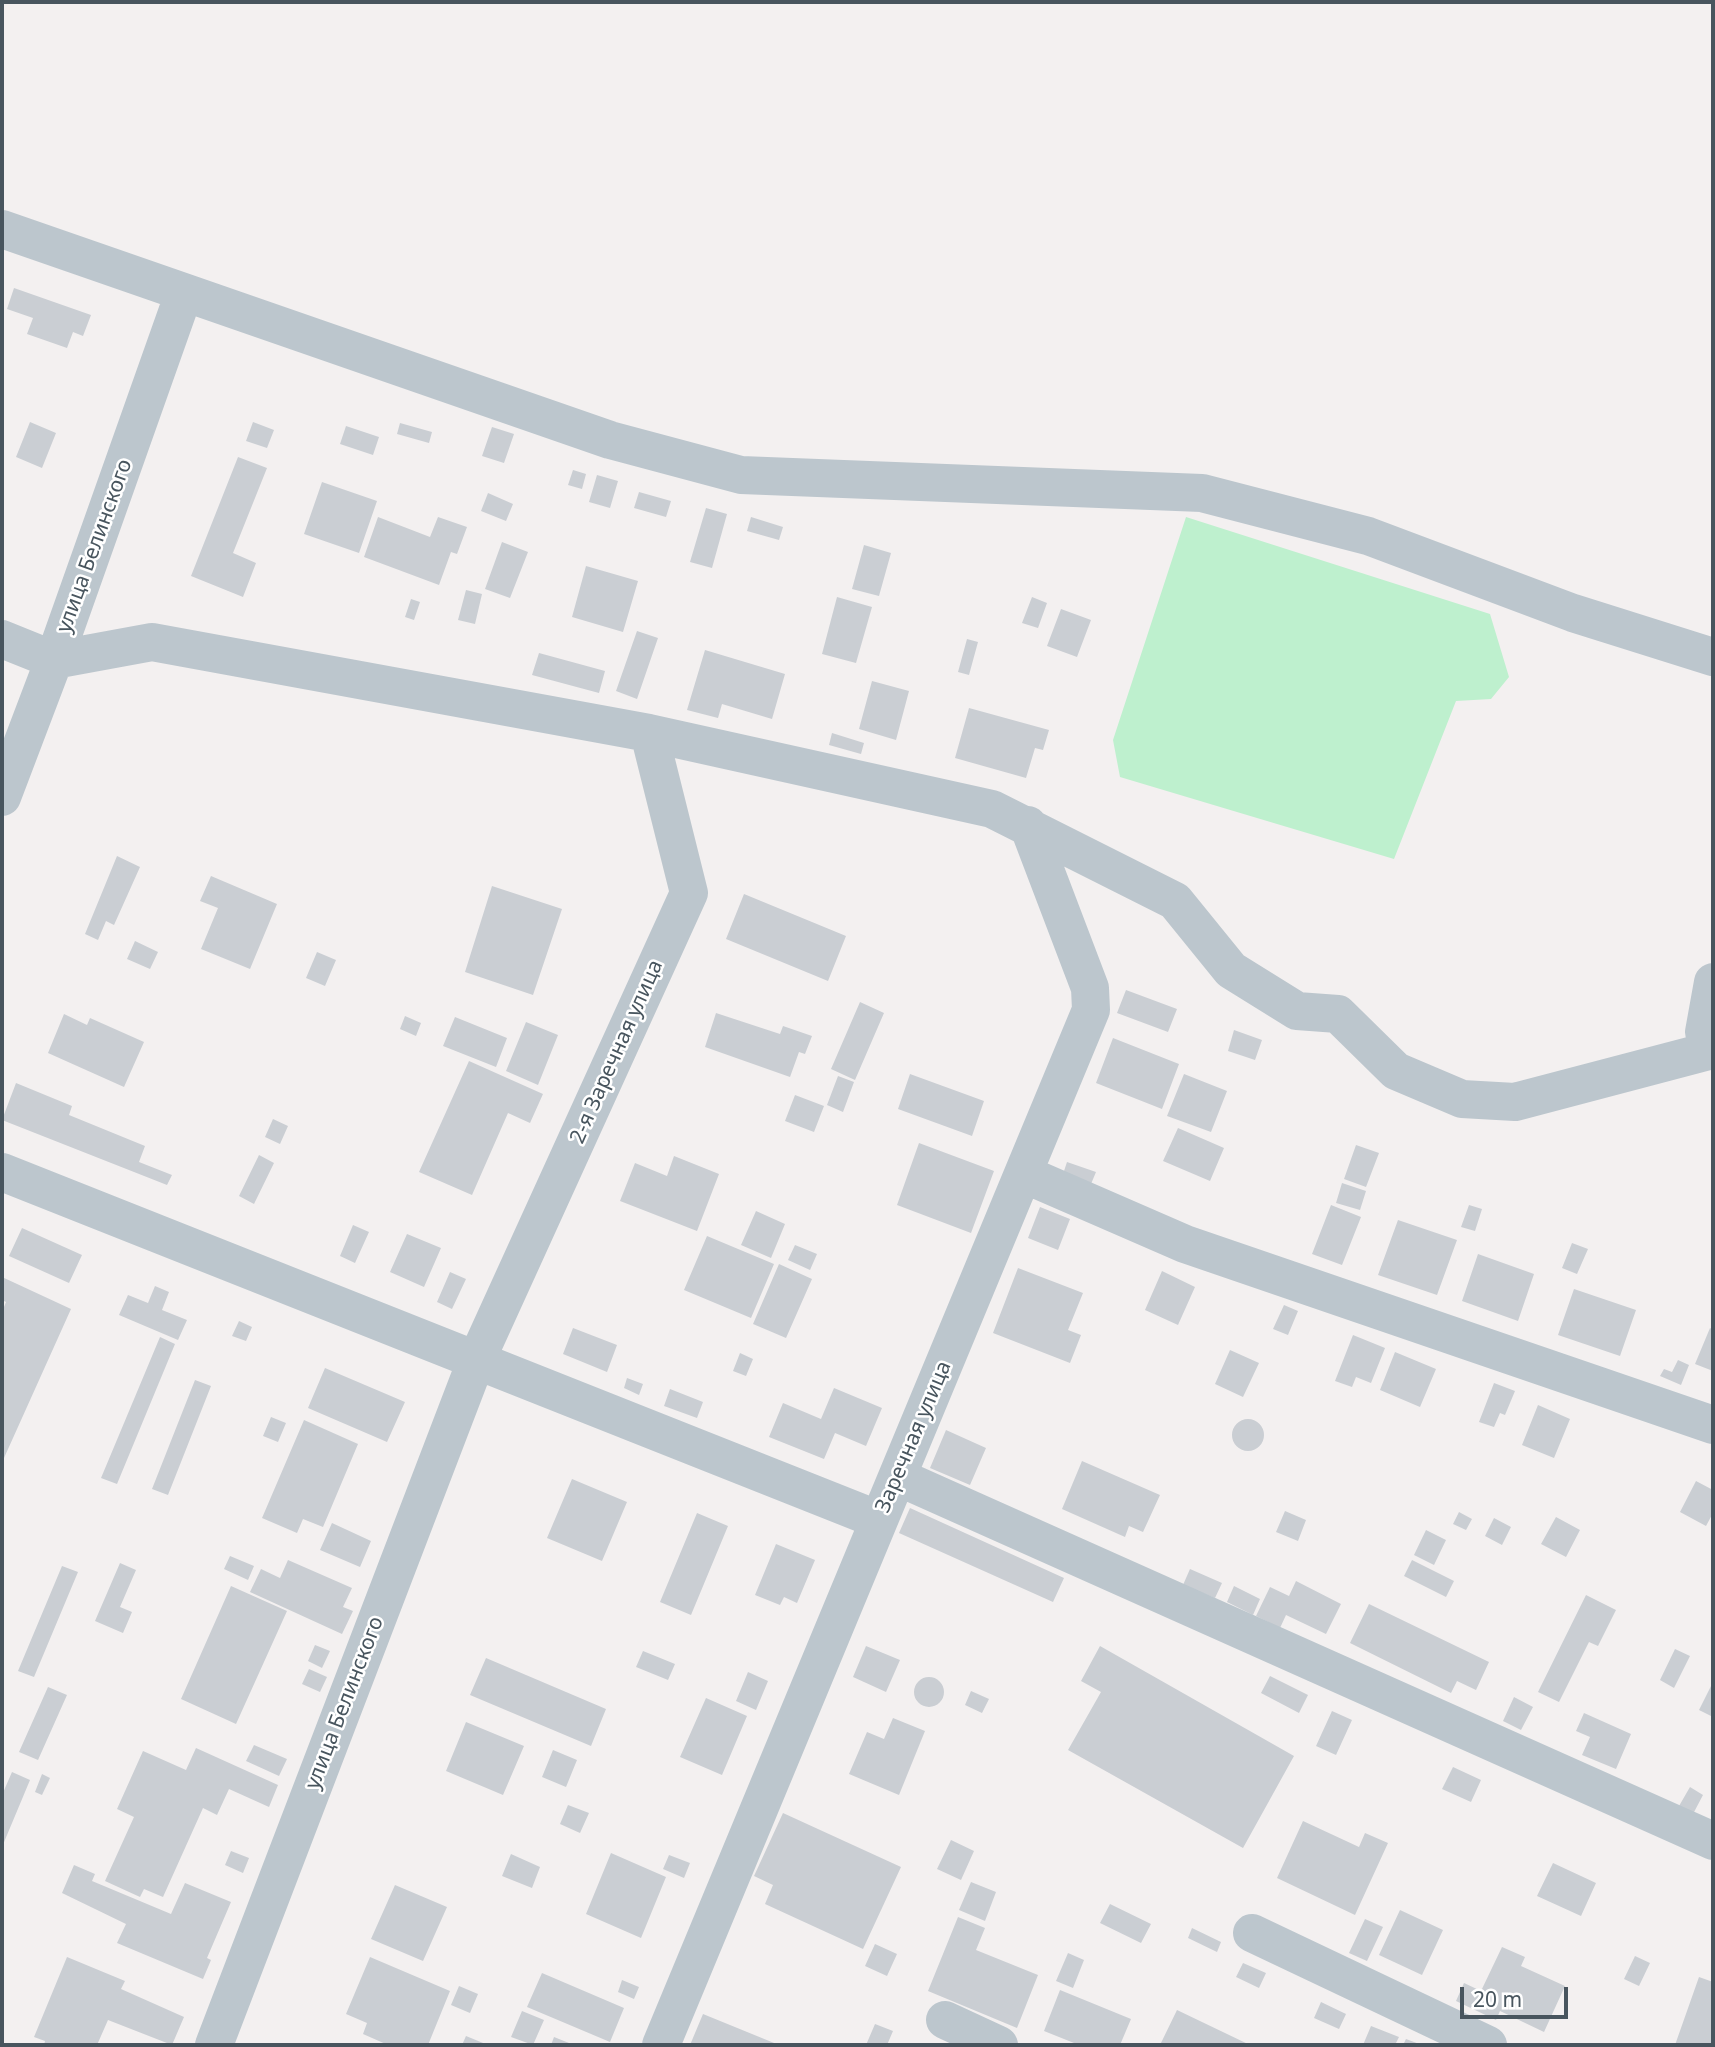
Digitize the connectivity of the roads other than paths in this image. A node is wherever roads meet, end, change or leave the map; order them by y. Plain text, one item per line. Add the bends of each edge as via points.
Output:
1 (2, 229) edge
2 (184, 293) junction
3 (2, 639) edge
4 (1713, 657) edge
5 (54, 660) junction
6 (649, 733) junction
7 (2, 797) edge
8 (1028, 825) junction
9 (1713, 982) edge
10 (1713, 1048) edge
11 (2, 1172) edge
12 (1024, 1174) junction
13 (476, 1361) junction
14 (1713, 1425) edge
15 (898, 1477) junction
16 (879, 1520) junction
17 (1713, 1841) edge
18 (1252, 1933) dead end
19 (945, 2020) dead end
20 (214, 2045) edge
21 (662, 2045) edge
22 (999, 2045) edge
23 (1488, 2045) edge

1 - 2 street
2 - 4 street via 610,440 741,475 1202,493 1368,536 1573,613
2 - 5 street, улица Белинского
3 - 5 street
5 - 6 street via 152,642
5 - 7 street, улица Белинского
6 - 8 street via 992,809
6 - 13 street, 2-я Заречная улица via 689,893
8 - 10 street via 1175,901 1231,970 1297,1011 1338,1014 1396,1072 1462,1099 1515,1102
8 - 12 street, Заречная улица via 1090,988 1091,1010
9 - 10 street via 1704,1032
11 - 13 street
12 - 14 street via 1185,1244
12 - 15 street, Заречная улица
13 - 16 street
13 - 20 street, улица Белинского
15 - 16 street, Заречная улица
15 - 17 street
16 - 21 street, Заречная улица
18 - 23 street
19 - 22 street

